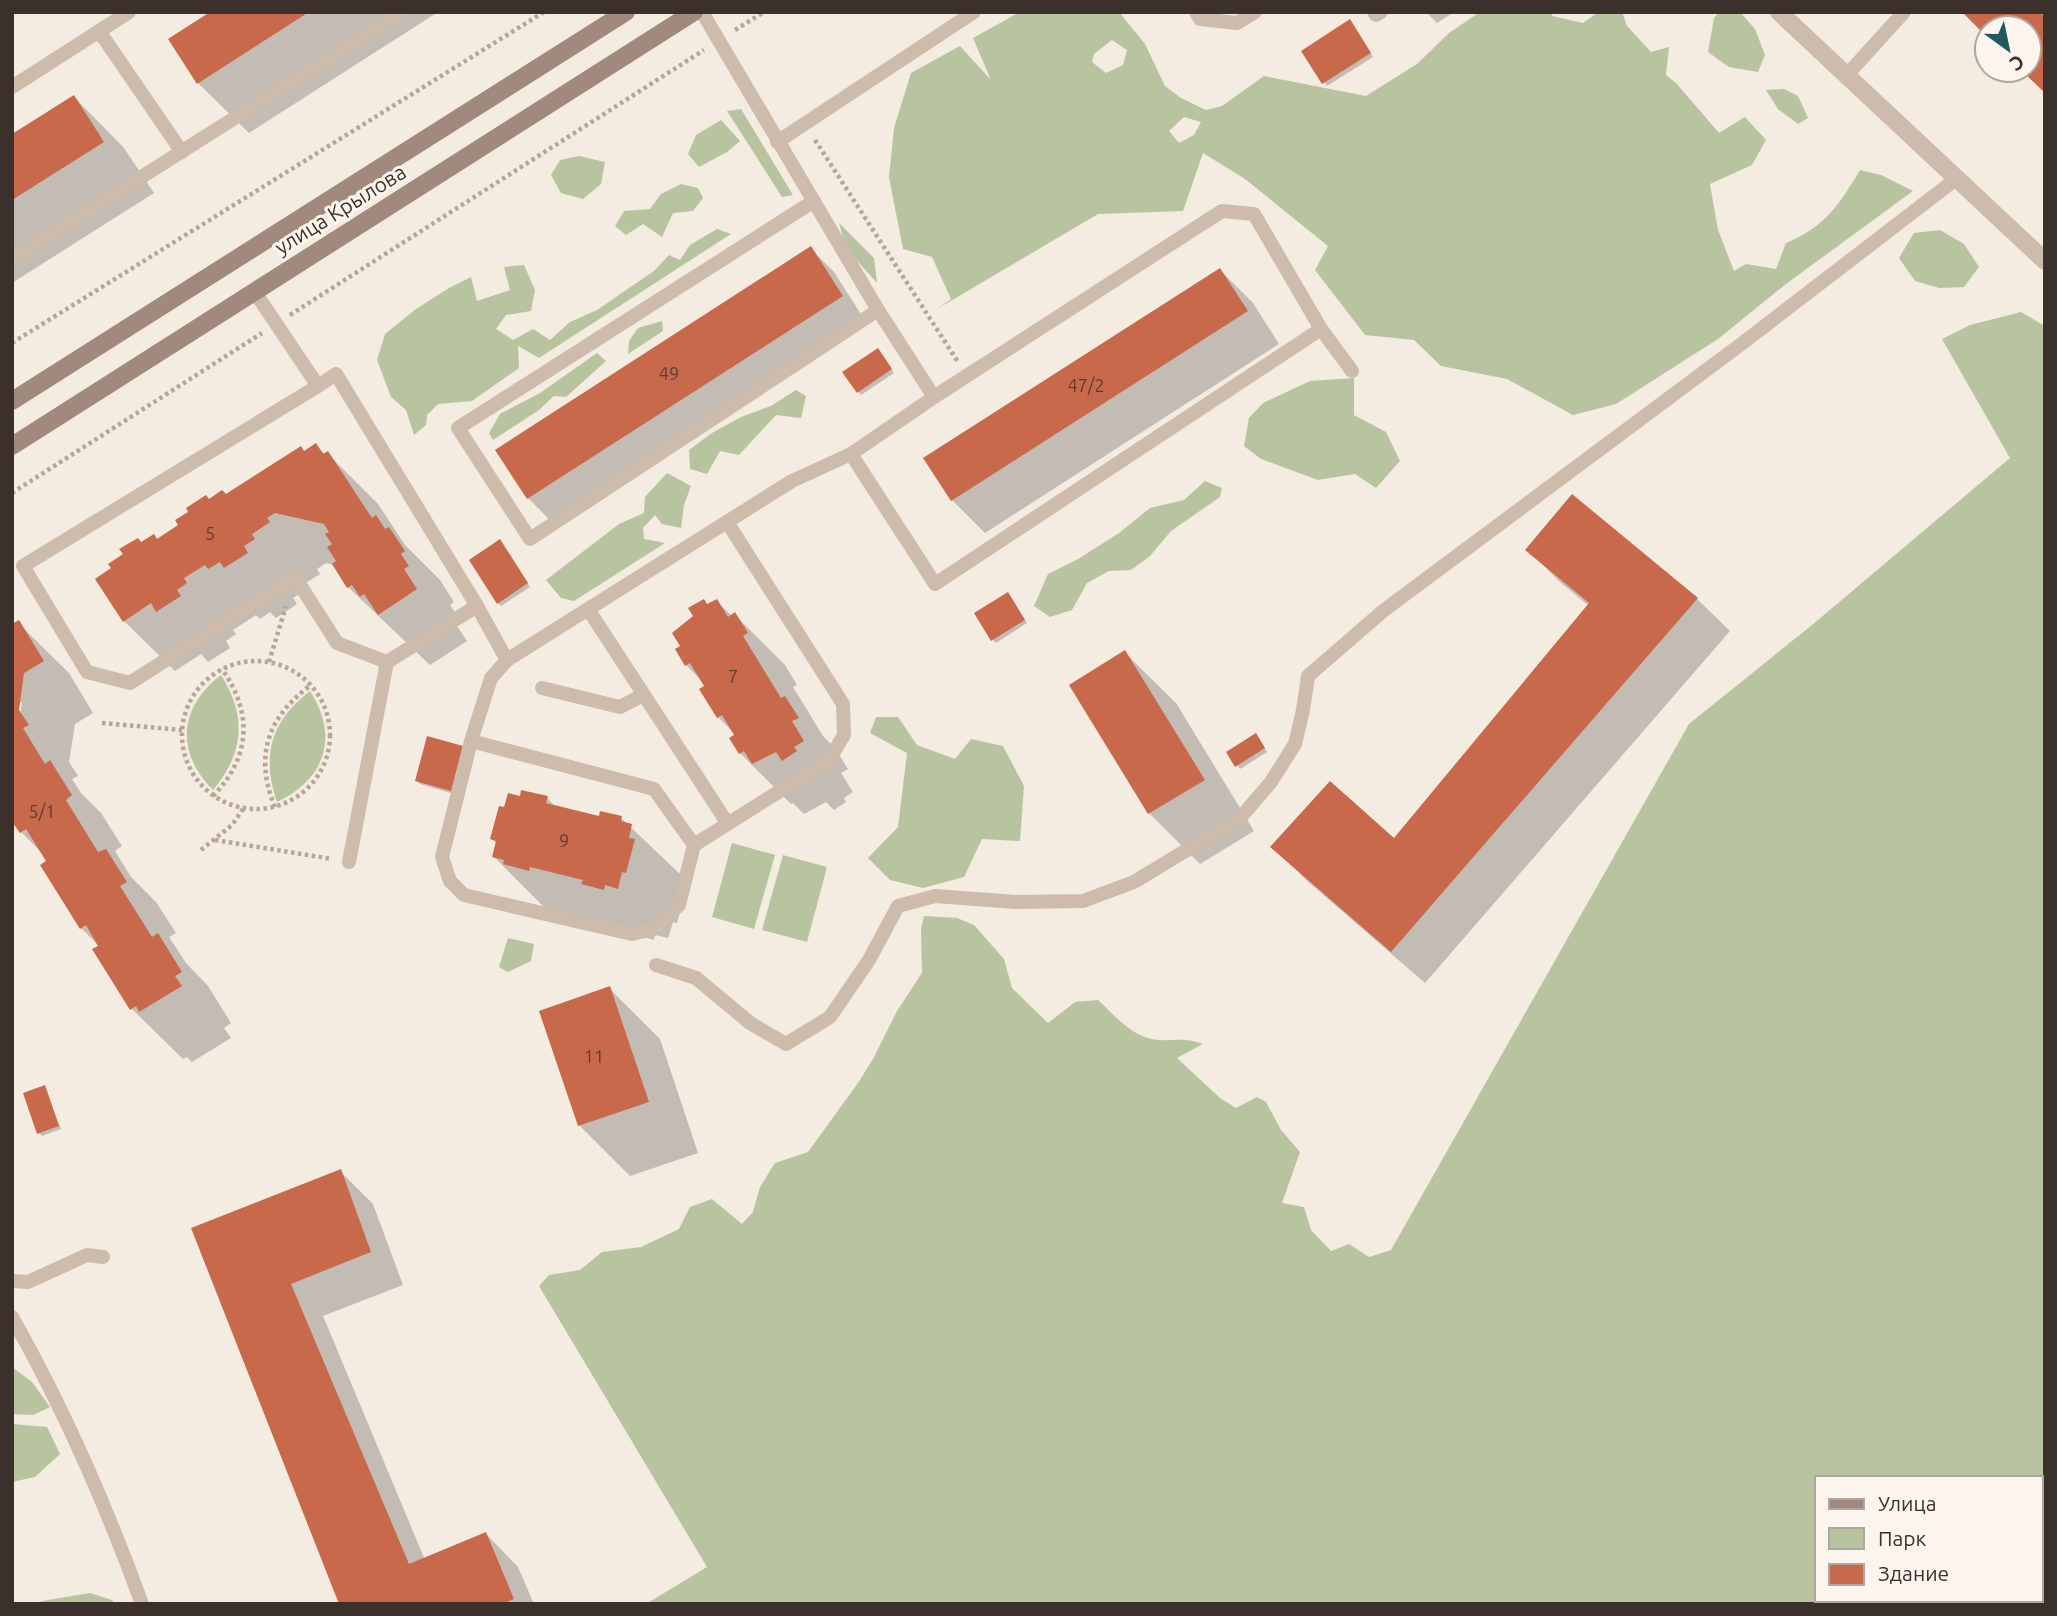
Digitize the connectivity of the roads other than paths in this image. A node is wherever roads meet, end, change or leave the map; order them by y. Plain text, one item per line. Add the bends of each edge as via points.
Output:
1 (129, 12) edge
2 (402, 12) edge
3 (626, 12) edge
4 (694, 12) edge
5 (702, 12) edge
6 (974, 12) edge
7 (1196, 12) edge
8 (1255, 12) edge
9 (1374, 12) edge
10 (1381, 12) edge
11 (1779, 12) edge
12 (1904, 12) edge
13 (99, 31) junction
14 (1846, 76) junction
15 (12, 87) edge
16 (777, 142) junction
17 (182, 152) junction
18 (1956, 179) junction
19 (814, 201) junction
20 (12, 259) edge
21 (2045, 261) edge
22 (254, 291) junction
23 (878, 310) junction
24 (1321, 329) junction
25 (1352, 371) dead end
26 (317, 386) junction
27 (934, 397) junction
28 (12, 401) edge
29 (12, 446) edge
30 (851, 454) junction
31 (727, 522) junction
32 (477, 606) junction
33 (588, 609) junction
34 (507, 660) junction
35 (387, 662) junction
36 (542, 688) dead end
37 (643, 695) junction
38 (471, 741) junction
39 (728, 824) junction
40 (694, 845) junction
41 (349, 862) road end
42 (656, 965) dead end
43 (103, 1257) dead end
44 (12, 1281) edge
45 (12, 1317) edge
46 (142, 1604) edge

1 - 13 lane
2 - 17 lane
3 - 28 main road, улица Крылова
4 - 22 main road, улица Крылова
5 - 16 lane
6 - 16 lane
7 - 8 lane via 1200,19 1237,23
9 - 10 lane
11 - 14 street
12 - 14 lane
13 - 15 lane
13 - 17 lane
14 - 18 street
16 - 19 lane
17 - 20 lane
18 - 21 street
18 - 42 lane via 1383,611 1308,676 1295,744 1241,817 1134,882 1083,901 935,896 898,906 870,960 830,1017 786,1044 750,1023 696,978
19 - 23 lane
19 - 23 lane via 458,428 530,539
22 - 26 lane
22 - 29 main road, улица Крылова
23 - 27 lane
24 - 25 lane
24 - 27 lane via 1254,214 1222,211
24 - 30 lane via 935,584
26 - 32 lane via 336,374
26 - 35 lane via 23,566 87,672 130,684 295,577 337,643
27 - 30 lane
30 - 31 lane via 792,481
31 - 33 lane
31 - 39 lane via 843,704 844,735 829,760
32 - 34 lane
32 - 35 lane
33 - 34 lane
33 - 37 lane
34 - 38 lane via 491,678
35 - 41 lane
36 - 37 lane via 620,707
37 - 39 lane
38 - 40 lane via 654,789
38 - 40 lane via 442,857 450,881 464,895 632,934 643,932 653,929 679,905
39 - 40 lane
43 - 44 lane via 88,1255 28,1282
45 - 46 lane via 103,1500

